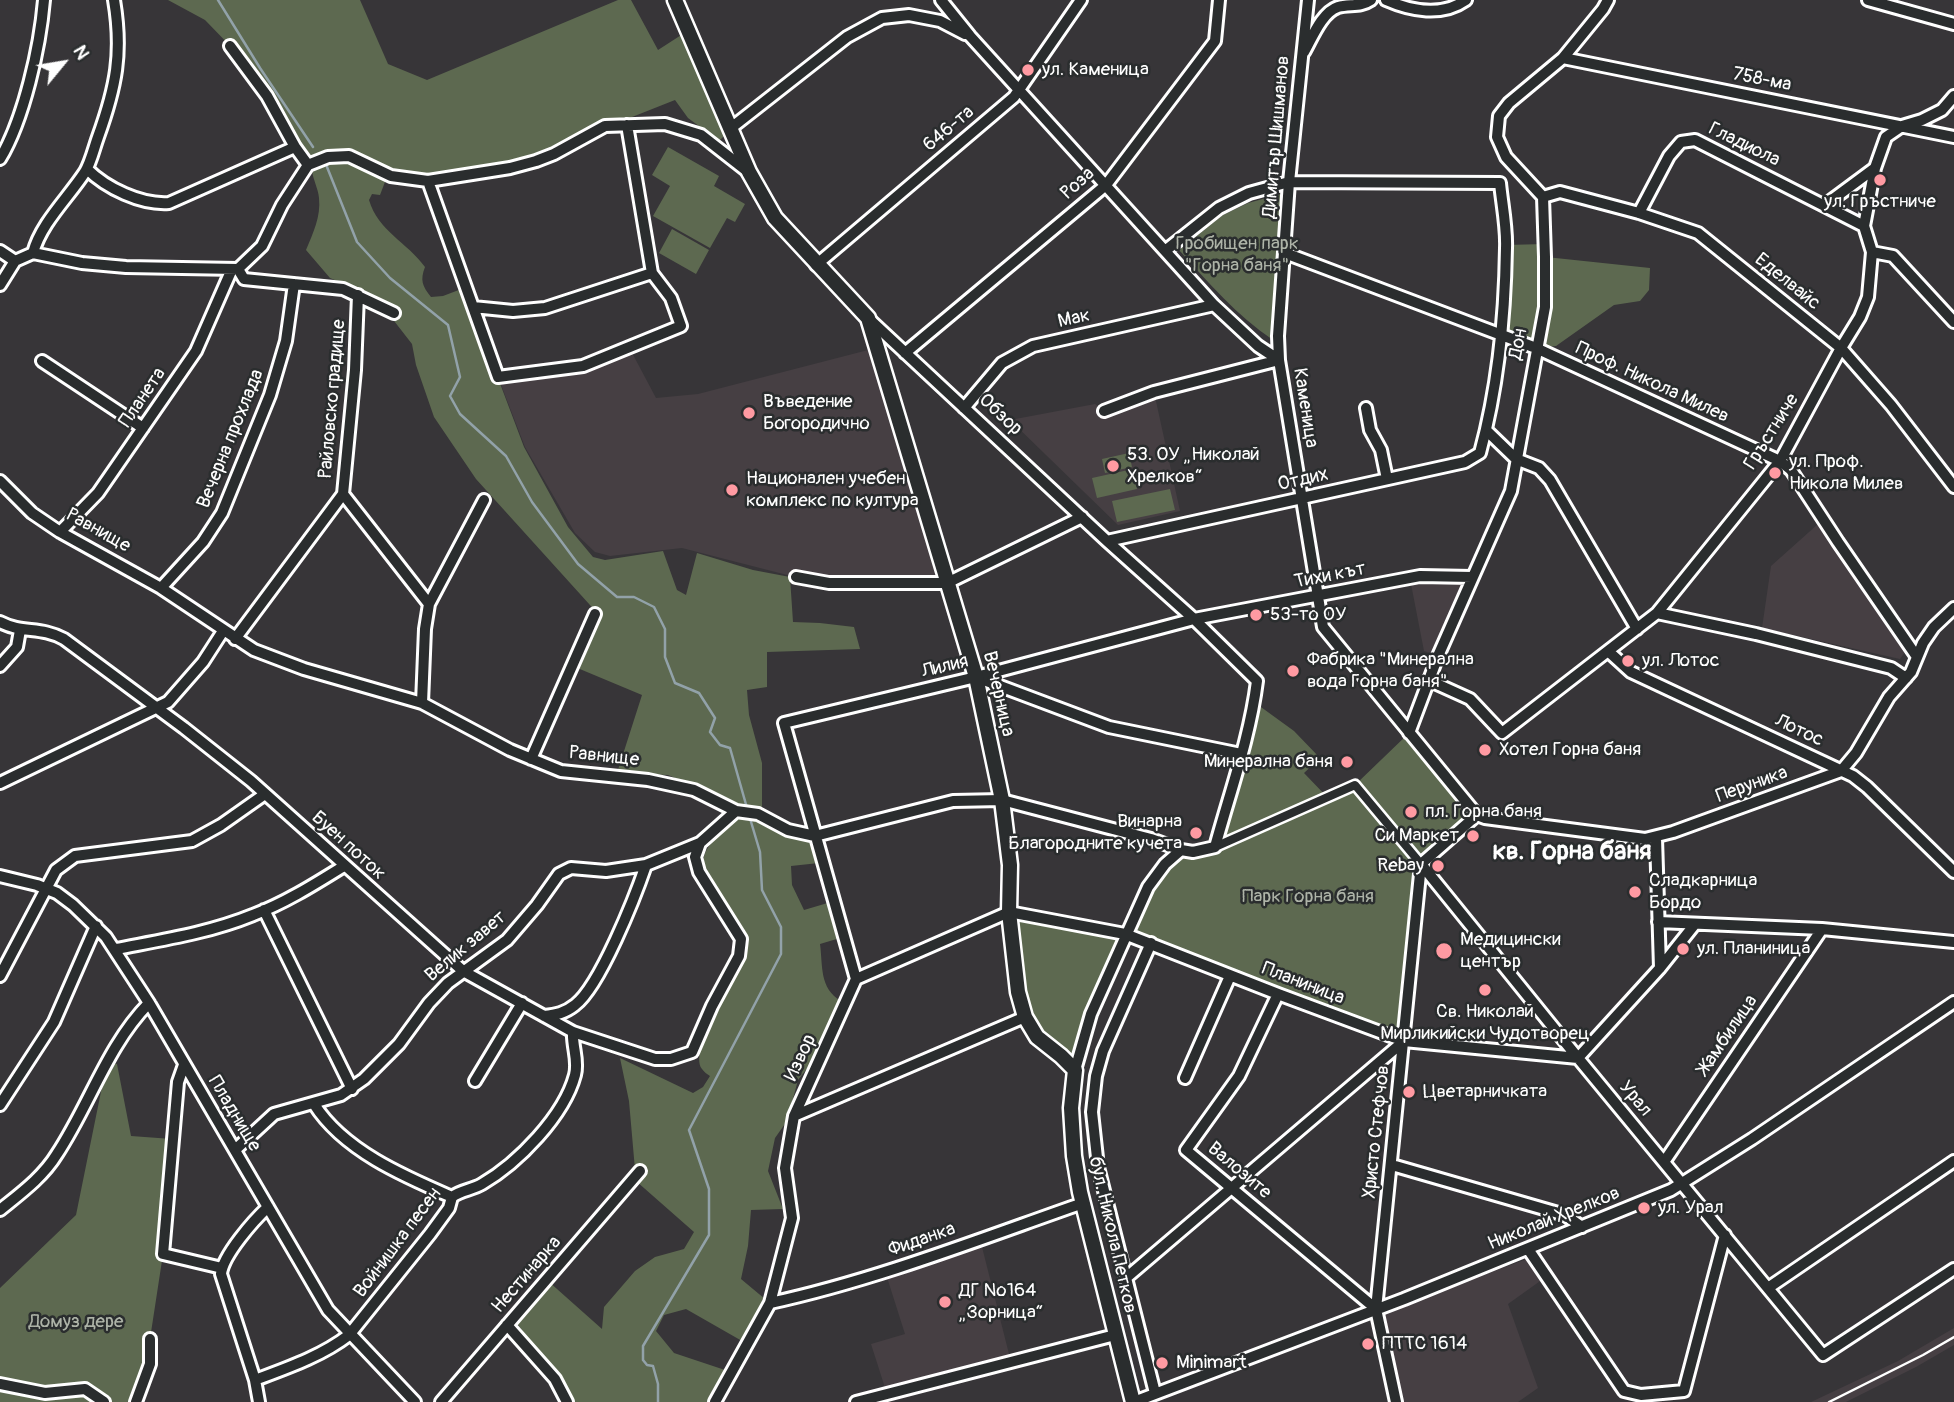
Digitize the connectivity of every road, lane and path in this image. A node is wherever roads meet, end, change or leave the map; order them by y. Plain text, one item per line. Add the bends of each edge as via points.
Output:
1 (44, 0) edge
2 (114, 0) edge
3 (675, 0) edge
4 (941, 0) edge
5 (1081, 0) edge
6 (1219, 0) edge
7 (1308, 0) edge
8 (1371, 0) edge
9 (1386, 0) edge
10 (1466, 0) edge
11 (1608, 0) edge
12 (1868, 0) edge
13 (1884, 2) edge
14 (1954, 23) edge
15 (970, 36) junction
16 (230, 46) dead end
17 (1301, 57) junction
18 (1563, 58) junction
19 (1020, 90) junction
20 (1954, 96) edge
21 (627, 125) junction
22 (1902, 125) junction
23 (731, 128) junction
24 (1954, 137) edge
25 (295, 147) junction
26 (0, 159) edge
27 (308, 165) junction
28 (1875, 168) junction
29 (87, 169) junction
30 (749, 172) junction
31 (428, 181) junction
32 (1289, 182) junction
33 (1106, 185) junction
34 (1542, 197) junction
35 (1825, 205) junction
36 (1639, 213) junction
37 (1864, 226) junction
38 (0, 251) edge
39 (1165, 251) junction
40 (1872, 252) junction
41 (33, 253) junction
42 (1285, 253) junction
43 (15, 261) junction
44 (817, 265) junction
45 (235, 269) junction
46 (652, 273) junction
47 (294, 284) junction
48 (0, 285) edge
49 (358, 295) junction
50 (1214, 305) junction
51 (473, 307) junction
52 (394, 313) dead end
53 (868, 318) junction
54 (1954, 322) edge
55 (1502, 335) junction
56 (1536, 348) junction
57 (1841, 348) junction
58 (905, 353) junction
59 (1279, 360) junction
60 (42, 361) dead end
61 (964, 408) junction
62 (1366, 408) dead end
63 (1104, 411) dead end
64 (143, 428) junction
65 (1486, 430) junction
66 (1516, 459) junction
67 (1780, 461) junction
68 (1387, 479) junction
69 (0, 481) edge
70 (1954, 487) edge
71 (343, 494) junction
72 (1301, 498) junction
73 (485, 500) dead end
74 (1082, 517) junction
75 (60, 532) junction
76 (1107, 541) junction
77 (796, 577) dead end
78 (1472, 577) junction
79 (947, 583) junction
80 (161, 588) junction
81 (1318, 596) junction
82 (429, 604) junction
83 (1954, 608) edge
84 (1657, 613) junction
85 (594, 614) dead end
86 (1194, 619) junction
87 (0, 622) edge
88 (1637, 629) junction
89 (20, 630) junction
90 (223, 631) junction
91 (235, 639) junction
92 (1608, 651) junction
93 (1917, 657) junction
94 (0, 666) edge
95 (976, 677) junction
96 (1906, 678) junction
97 (1428, 680) junction
98 (422, 703) junction
99 (157, 708) junction
100 (1409, 733) junction
101 (1241, 754) junction
102 (531, 759) junction
103 (1841, 771) junction
104 (0, 783) edge
105 (265, 794) junction
106 (1002, 800) junction
107 (736, 811) junction
108 (1477, 815) junction
109 (815, 836) junction
110 (1656, 838) junction
111 (699, 843) junction
112 (1215, 847) junction
113 (1181, 850) junction
114 (1421, 864) junction
115 (646, 865) junction
116 (344, 866) junction
117 (1954, 872) edge
118 (0, 876) edge
119 (46, 889) junction
120 (264, 910) junction
121 (1009, 912) junction
122 (1658, 922) junction
123 (1695, 924) junction
124 (96, 926) junction
125 (1822, 929) junction
126 (1125, 934) junction
127 (1954, 942) edge
128 (1151, 943) junction
129 (116, 949) junction
130 (1660, 968) junction
131 (463, 971) junction
132 (1230, 975) junction
133 (0, 976) edge
134 (856, 979) junction
135 (1278, 994) junction
136 (1954, 1002) edge
137 (149, 1003) junction
138 (522, 1003) junction
139 (544, 1016) junction
140 (1025, 1017) junction
141 (573, 1032) junction
142 (1405, 1041) junction
143 (1578, 1058) junction
144 (184, 1065) junction
145 (1074, 1070) junction
146 (1185, 1078) dead end
147 (474, 1081) dead end
148 (352, 1089) junction
149 (314, 1104) junction
150 (0, 1105) edge
151 (794, 1116) junction
152 (235, 1150) junction
153 (1954, 1161) edge
154 (1664, 1162) junction
155 (1392, 1166) junction
156 (640, 1171) dead end
157 (1682, 1184) junction
158 (1231, 1187) junction
159 (452, 1197) junction
160 (1083, 1203) junction
161 (268, 1207) junction
162 (0, 1210) edge
163 (1582, 1227) junction
164 (1725, 1235) junction
165 (1528, 1249) junction
166 (222, 1268) junction
167 (1954, 1269) edge
168 (1126, 1278) junction
169 (1768, 1288) junction
170 (770, 1303) junction
171 (1376, 1309) junction
172 (507, 1325) junction
173 (349, 1335) junction
174 (1115, 1335) junction
175 (150, 1339) dead end
176 (256, 1380) junction
177 (0, 1384) edge
178 (1155, 1393) junction
179 (863, 1401) edge
180 (104, 1402) edge
181 (136, 1402) edge
182 (259, 1402) edge
183 (415, 1402) edge
184 (441, 1402) edge
185 (567, 1402) edge
186 (715, 1402) edge
187 (1134, 1402) edge
188 (1396, 1402) edge

1 - 26 street via 29,77 10,143
2 - 29 street via 119,67
3 - 23 street, Обзор
4 - 15 street, Каменица
5 - 19 street, 646-та
6 - 33 street, Роза via 1215,41
7 - 17 street, Димитър Шишманов
8 - 17 street via 1335,8
9 - 10 street via 1431,10
11 - 18 street
12 - 13 street
13 - 14 street
15 - 19 street, Каменица
15 - 23 street via 940,21 909,15 882,18 847,37
16 - 25 street via 267,96
17 - 32 street, Димитър Шишманов
18 - 22 street, 758-ма
18 - 34 street via 1499,116 1497,137 1506,157
19 - 33 street, Каменица
19 - 44 street, 646-та
20 - 22 street via 1942,110
21 - 30 street via 665,124 701,135
21 - 31 street via 605,126 554,155 523,165
21 - 46 street
22 - 24 street, 758-ма
22 - 28 street, Гръстниче via 1886,137
23 - 30 street, Обзор
25 - 27 street
25 - 29 street via 169,203 153,204 100,181
27 - 31 street via 328,157 349,156 391,176
27 - 45 street via 262,246
28 - 35 street
28 - 37 street, Гръстниче
29 - 41 street via 38,237
30 - 44 street, Обзор via 775,218
31 - 51 street
32 - 39 street via 1249,193 1219,208
32 - 42 street, Димитър Шишманов
32 - 55 street, Дон via 1500,183 1506,246
33 - 39 street, Каменица
33 - 58 street, Роза
34 - 36 street, Еделвайс via 1560,192
34 - 56 street, Дон via 1545,307
35 - 36 street, Гладиола via 1695,139 1681,142 1669,156
35 - 37 street, Гладиола
36 - 57 street, Еделвайс via 1698,233
37 - 40 street, Гръстниче
38 - 43 street
39 - 50 street, Каменица
40 - 54 street via 1893,256
40 - 57 street, Гръстниче via 1868,297
41 - 43 street
41 - 45 street via 126,267
42 - 55 street, Проф. Никола Милев
42 - 59 street, Димитър Шишманов
43 - 48 street
44 - 53 street, Обзор
45 - 47 street via 244,279
45 - 64 street, Планета via 196,351
46 - 51 street via 545,307 513,311
46 - 51 street via 671,298 681,326 583,366 498,377
47 - 49 street
47 - 80 street, Вечерна прохлада via 286,341 271,395 222,513 203,542
49 - 52 street
49 - 71 street, Райловско градище
50 - 59 street, Каменица
50 - 61 street, Мак via 1033,346 1002,362
53 - 58 street, Обзор
53 - 79 street, Вечерница
55 - 56 street, Проф. Никола Милев
55 - 65 street, Дон
56 - 66 street, Дон
56 - 67 street, Проф. Никола Милев
57 - 67 street, Гръстниче
57 - 70 street, Еделвайс
58 - 61 street, Обзор
59 - 63 street
59 - 72 street, Каменица
60 - 64 street
61 - 74 street, Обзор
62 - 68 street
64 - 75 street, Планета via 98,493
65 - 66 street
65 - 68 street, Отдих via 1480,453 1465,463
66 - 78 street, Дон via 1511,491
66 - 88 street via 1539,468 1550,480
67 - 84 street, Гръстниче
67 - 93 street, Проф. Никола Милев via 1791,470
68 - 72 street, Отдих
69 - 75 street, Равнище via 32,513
71 - 82 street
71 - 91 street, Райловско градище
72 - 76 street, Отдих
72 - 81 street, Каменица
73 - 82 street
74 - 76 street, Обзор
74 - 79 street
75 - 80 street, Равнище
76 - 86 street, Обзор
77 - 79 street via 829,583
78 - 81 street, Тихи кът via 1420,576
78 - 97 street, Дон
79 - 95 street, Вечерница
80 - 90 street, Равнище
81 - 86 street, Тихи кът
81 - 100 street, Каменица via 1323,627
82 - 98 street
83 - 93 street via 1934,627
84 - 88 street, Гръстниче
84 - 96 street via 1891,668
85 - 102 street
86 - 95 street, Лилия
86 - 101 street, Обзор via 1256,681
87 - 89 street, Буен поток
88 - 92 street, Гръстниче
89 - 94 street via 17,647
89 - 99 street, Буен поток via 46,630 64,639
90 - 91 street, Равнище
90 - 99 street via 185,684
91 - 98 street, Равнище via 304,669
92 - 97 street, Гръстниче via 1502,733 1470,699
92 - 103 street, Лотос via 1631,672
93 - 96 street
95 - 101 street via 1109,727
95 - 106 street, Вечерница
95 - 109 street, Лилия via 784,723
96 - 103 street
97 - 100 street, Дон
98 - 102 street, Равнище
99 - 104 street
99 - 105 street, Буен поток
100 - 108 street, Каменица
101 - 112 street, Обзор
102 - 107 street, Равнище via 561,771 694,790
103 - 110 street, Перуника
103 - 117 street, Лотос via 1867,788
105 - 116 street, Буен поток
105 - 119 street via 192,841 75,856 55,870
106 - 109 street, Равнище via 953,801
106 - 113 street, Равнище
106 - 121 street, Вечерница via 1010,865
107 - 109 street, Равнище via 758,814 788,831
107 - 111 street, Велик завет
108 - 110 street, Перуника
108 - 114 street
109 - 134 street
110 - 122 street
111 - 115 street, Велик завет
111 - 141 street, Буен поток via 695,857 699,872 741,939 739,956 690,1053 655,1059
112 - 113 street, Равнище
112 - 114 street via 1355,785
113 - 126 street, бул. Никола Петков via 1148,887
114 - 142 street, Христо Стефчов
114 - 143 street, Урал
115 - 131 street, Велик завет via 606,871 570,868 559,874 507,940
115 - 139 street via 592,986 561,1014
116 - 120 street
116 - 131 street, Буен поток
118 - 119 street, Пладнище
119 - 124 street, Пладнище
119 - 133 street
120 - 129 street via 188,936
120 - 148 street
121 - 126 street, Планиница
121 - 134 street
121 - 140 street, Вечерница
122 - 123 street
122 - 130 street
123 - 125 street
123 - 130 street
124 - 129 street, Пладнище
124 - 150 street via 54,1022
125 - 127 street
125 - 154 street, Жамбилица
126 - 128 street, Планиница
126 - 145 street, бул. Никола Петков via 1091,1014
128 - 132 street, Планиница
128 - 168 street, бул. Никола Петков via 1103,1051 1093,1112 1098,1167
129 - 137 street, Пладнище
130 - 143 street
131 - 138 street, Буен поток
131 - 148 street, Велик завет via 436,995 391,1053
132 - 135 street, Планиница
132 - 146 street
134 - 151 street, Извор
135 - 142 street, Планиница
135 - 158 street, Валозите via 1239,1076 1186,1150
136 - 157 street, Николай Хрелков
137 - 144 street, Пладнище
137 - 162 street via 110,1056 51,1163
138 - 139 street, Буен поток
138 - 147 street
139 - 141 street, Буен поток
140 - 145 street, Вечерница via 1037,1037
140 - 151 street
141 - 159 street, Войнишка песен via 575,1075 548,1123 508,1166 483,1184
142 - 143 street, Планиница
142 - 155 street, Христо Стефчов
142 - 158 street
143 - 154 street, Урал
144 - 152 street, Пладнище
144 - 166 street via 178,1082 163,1254
145 - 160 street, бул. Никола Петков via 1073,1144
148 - 149 street, Велик завет
149 - 152 street, Велик завет via 274,1114
149 - 159 street via 324,1120 358,1148
151 - 170 street, Извор via 785,1168 792,1217
152 - 161 street, Пладнище
153 - 169 street
154 - 157 street, Урал
155 - 163 street via 1565,1215
155 - 171 street, Христо Стефчов
156 - 172 street, Нестинарка
157 - 163 street, Николай Хрелков
157 - 164 street, Урал
158 - 168 street
158 - 171 street, Валозите
159 - 173 street, Войнишка песен via 430,1234
160 - 170 street, Фиданка via 885,1270
160 - 174 street, бул. Никола Петков
161 - 166 street
161 - 173 street, Пладнище via 328,1310
163 - 165 street, Николай Хрелков
164 - 165 street via 1684,1391 1641,1395 1624,1391
164 - 169 street, Урал
165 - 171 street, Николай Хрелков
166 - 176 street via 222,1281
167 - 169 street, Урал via 1824,1355
168 - 178 street, бул. Никола Петков
170 - 186 street, Извор
171 - 178 street, Николай Хрелков
171 - 188 street, Христо Стефчов
172 - 184 street, Нестинарка
172 - 185 street via 555,1379
173 - 176 street, Войнишка песен
173 - 183 street, Пладнище
174 - 179 street
174 - 187 street, бул. Никола Петков
175 - 181 street via 150,1364
176 - 182 street
177 - 180 street via 45,1394 85,1389
178 - 187 street, Николай Хрелков

